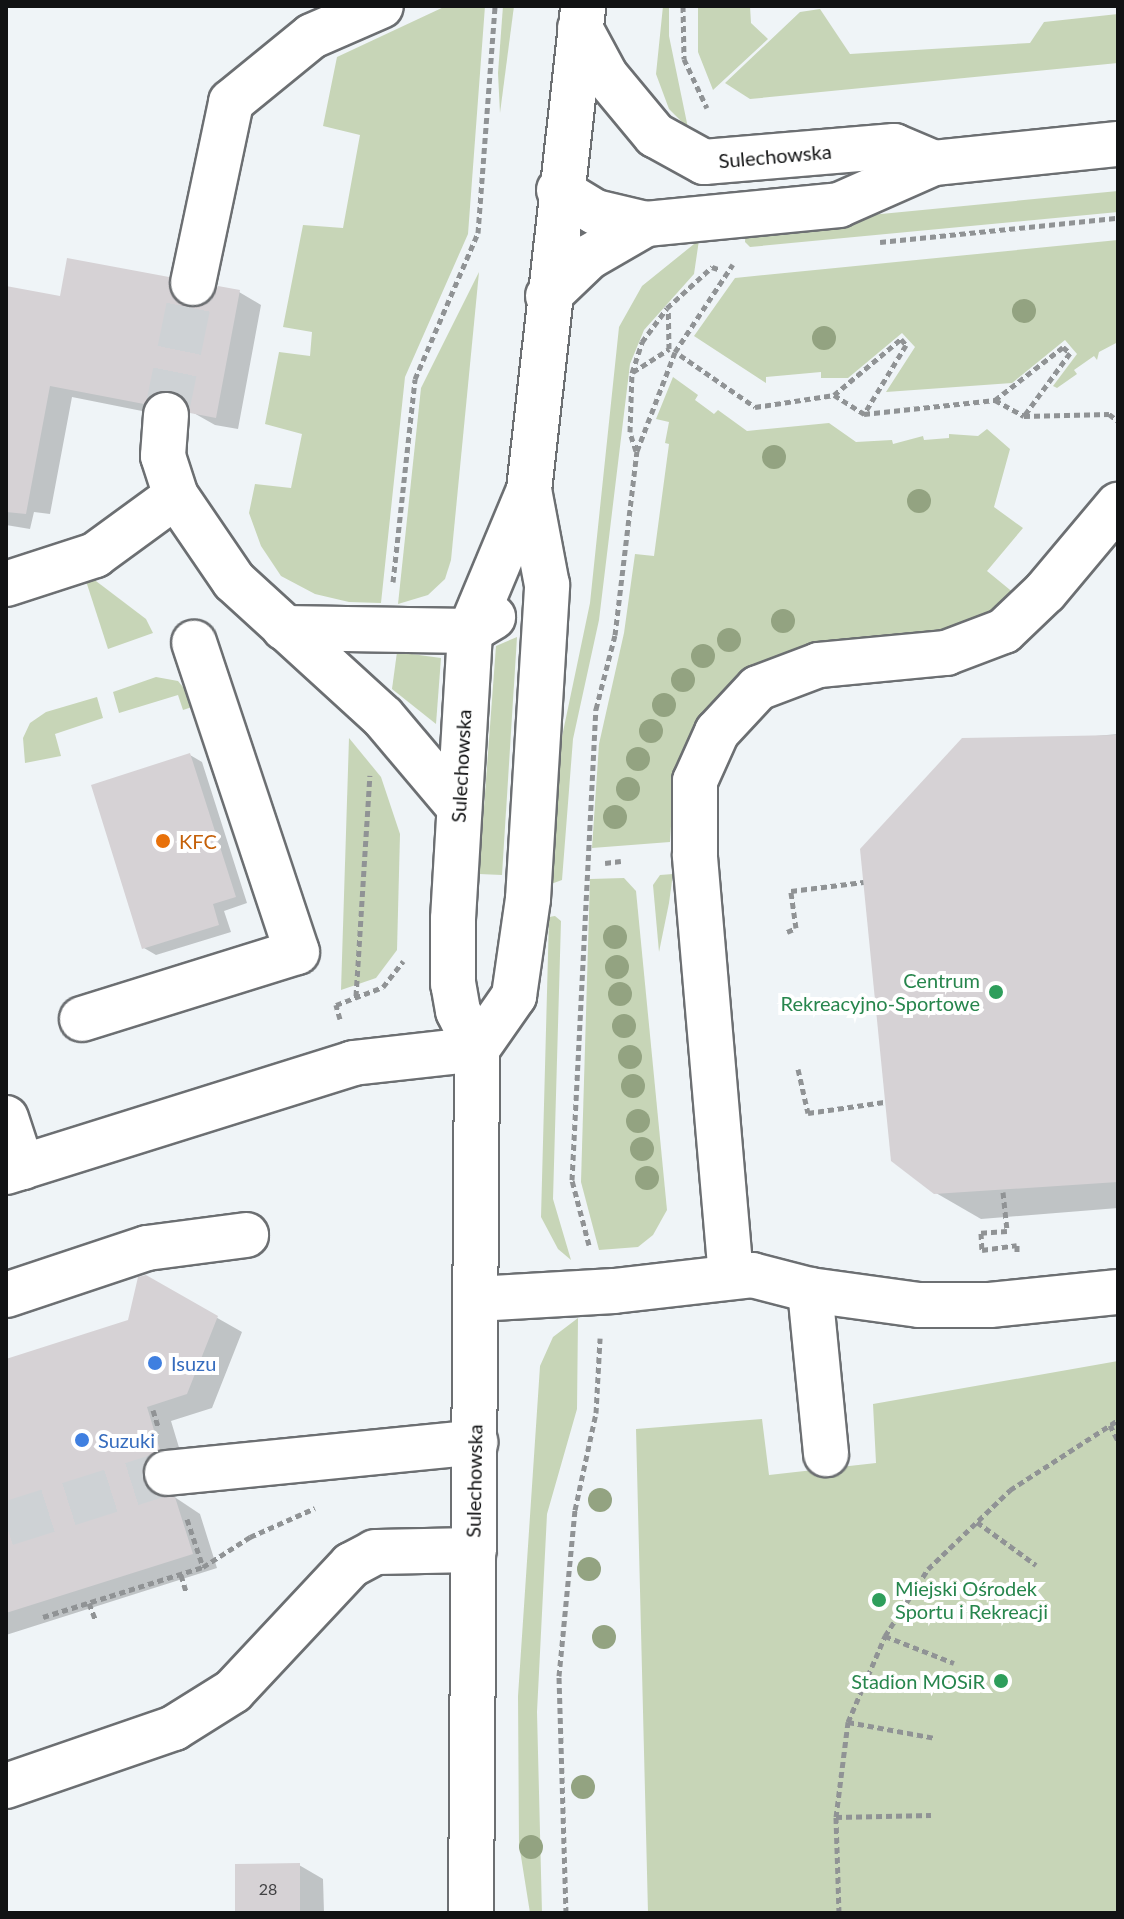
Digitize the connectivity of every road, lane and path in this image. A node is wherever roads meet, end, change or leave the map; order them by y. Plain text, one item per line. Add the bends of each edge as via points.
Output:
1 (381, 6) edge
2 (495, 6) edge
3 (683, 6) edge
4 (582, 17) edge
5 (489, 121) dead end
6 (715, 121) dead end
7 (1118, 144) edge
8 (934, 163) junction
9 (559, 190) junction
10 (1118, 218) edge
11 (646, 224) junction
12 (871, 243) dead end
13 (721, 270) dead end
14 (732, 270) dead end
15 (193, 283) tunnel mouth
16 (548, 296) junction
17 (667, 308) junction
18 (680, 355) dead end
19 (632, 373) junction
20 (834, 395) junction
21 (995, 400) junction
22 (864, 414) junction
23 (166, 415) tunnel mouth
24 (1024, 416) junction
25 (1118, 421) edge
26 (637, 451) junction
27 (529, 490) junction
28 (176, 496) junction
29 (1118, 505) edge
30 (6, 584) edge
31 (547, 585) junction
32 (284, 628) junction
33 (470, 631) junction
34 (194, 643) dead end
35 (373, 761) dead end
36 (459, 807) junction
37 (621, 861) dead end
38 (605, 863) dead end
39 (863, 882) dead end
40 (787, 932) dead end
41 (355, 997) dead end
42 (82, 1019) dead end
43 (477, 1049) junction
44 (798, 1069) dead end
45 (884, 1102) dead end
46 (6, 1118) edge
47 (14, 1169) edge
48 (1003, 1192) dead end
49 (246, 1235) dead end
50 (1018, 1268) dead end
51 (731, 1277) junction
52 (810, 1290) junction
53 (597, 1292) junction
54 (1118, 1292) edge
55 (6, 1295) edge
56 (476, 1299) junction
57 (1118, 1420) edge
58 (1110, 1425) junction
59 (1118, 1441) edge
60 (475, 1442) junction
61 (826, 1454) dead end
62 (167, 1473) tunnel mouth
63 (325, 1503) dead end
64 (977, 1522) junction
65 (474, 1550) junction
66 (1036, 1565) dead end
67 (181, 1575) junction
68 (186, 1591) dead end
69 (89, 1603) junction
70 (43, 1617) dead end
71 (95, 1619) dead end
72 (885, 1636) junction
73 (954, 1663) dead end
74 (848, 1722) junction
75 (935, 1738) dead end
76 (6, 1786) edge
77 (931, 1815) dead end
78 (836, 1817) junction
79 (471, 1913) edge
80 (566, 1913) edge
81 (839, 1913) edge

1 - 15 street via 312,36 231,102
2 - 5 path
3 - 6 path via 684,59
4 - 8 street, Sulechowska via 606,76 655,135 704,162 894,146
4 - 9 street, Sulechowska
7 - 8 street, Sulechowska
8 - 11 street, Sulechowska via 839,205
9 - 11 street, Sulechowska via 595,212
9 - 16 street, Sulechowska
10 - 12 path
11 - 16 street, Sulechowska via 589,257
13 - 17 path via 712,267
14 - 26 path via 675,352
16 - 27 street, Sulechowska
17 - 19 path via 642,342
17 - 19 path via 669,349
18 - 20 path via 755,407
19 - 26 path via 630,432
20 - 22 path
20 - 22 path via 901,339 906,345
21 - 22 path
21 - 24 path
21 - 24 path via 1063,347 1070,353
23 - 28 street via 163,456
24 - 25 path via 1109,414
26 - 53 path via 615,635 594,721 584,877 572,1180
27 - 31 street, Sulechowska
27 - 33 street, Sulechowska
28 - 30 street via 95,555
28 - 32 street via 234,581
29 - 51 street via 1045,592 1004,631 946,653 819,665 758,688 717,732 695,781 695,855
31 - 33 street
31 - 43 street, Sulechowska via 519,980 503,1017
32 - 33 street
32 - 36 street via 383,717
33 - 36 street, Sulechowska
34 - 42 street via 297,952
35 - 41 path via 362,838 361,974
36 - 43 street, Sulechowska via 453,984 458,1011
37 - 38 path
39 - 40 path via 791,891 796,928
43 - 47 street via 353,1063
43 - 56 street, Sulechowska
44 - 45 path via 808,1113
46 - 47 street
48 - 50 path via 1007,1231 981,1233 982,1250 1017,1245
49 - 55 street via 147,1248
51 - 52 street via 752,1275
51 - 53 street
52 - 54 street via 919,1305 990,1305
52 - 61 street
53 - 56 street
53 - 80 path via 596,1413 575,1510 559,1676
56 - 60 street, Sulechowska
57 - 58 path
58 - 59 path
58 - 64 path via 1048,1461
60 - 62 street
60 - 65 street, Sulechowska
63 - 67 path
64 - 66 path
64 - 72 path via 928,1569
65 - 76 street via 375,1552 351,1565 233,1691 174,1728
65 - 79 street, Sulechowska
67 - 68 path
67 - 69 path
69 - 70 path
69 - 71 path
72 - 73 path
72 - 74 path
74 - 75 path
74 - 78 path
77 - 78 path
78 - 81 path

